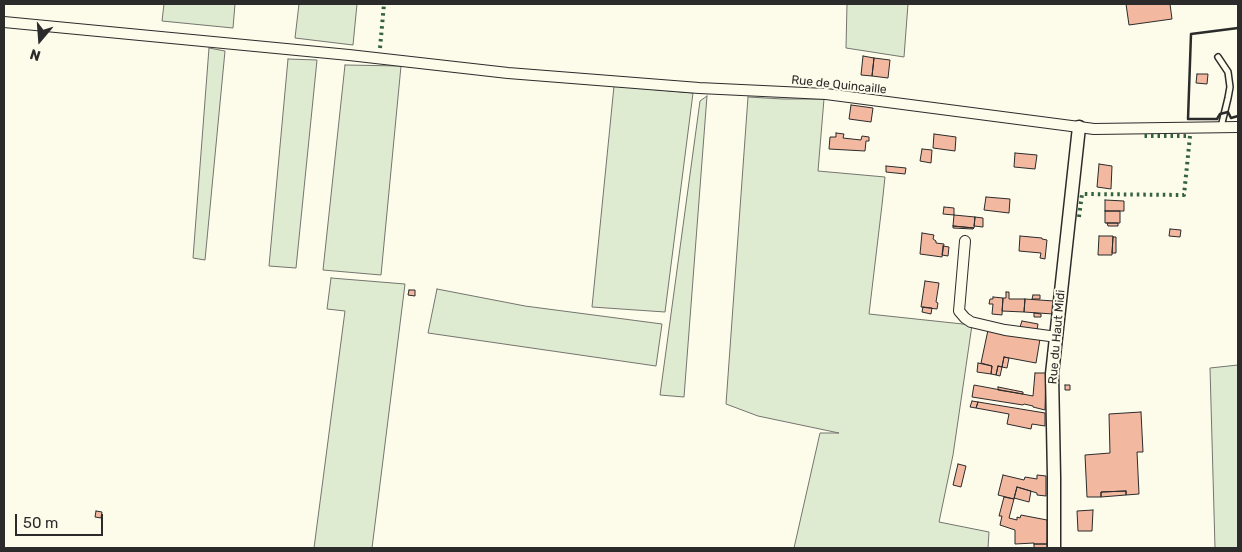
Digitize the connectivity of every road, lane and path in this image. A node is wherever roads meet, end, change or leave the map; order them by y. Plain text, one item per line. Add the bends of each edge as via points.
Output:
1 (4, 22) edge
2 (1218, 57) dead end
3 (1079, 127) junction
4 (1238, 127) edge
5 (1221, 128) junction
6 (965, 241) dead end
7 (1057, 337) junction
8 (1054, 548) edge

1 - 3 street, Rue de Quincaille via 508,73 826,94
2 - 5 lane via 1228,72 1230,86
3 - 5 street, Rue de Quincaille
3 - 7 street, Rue du Haut Midi
4 - 5 street, Rue de Quincaille
6 - 7 street via 959,311 965,318 1005,330
7 - 8 street, Rue du Haut Midi via 1052,374

